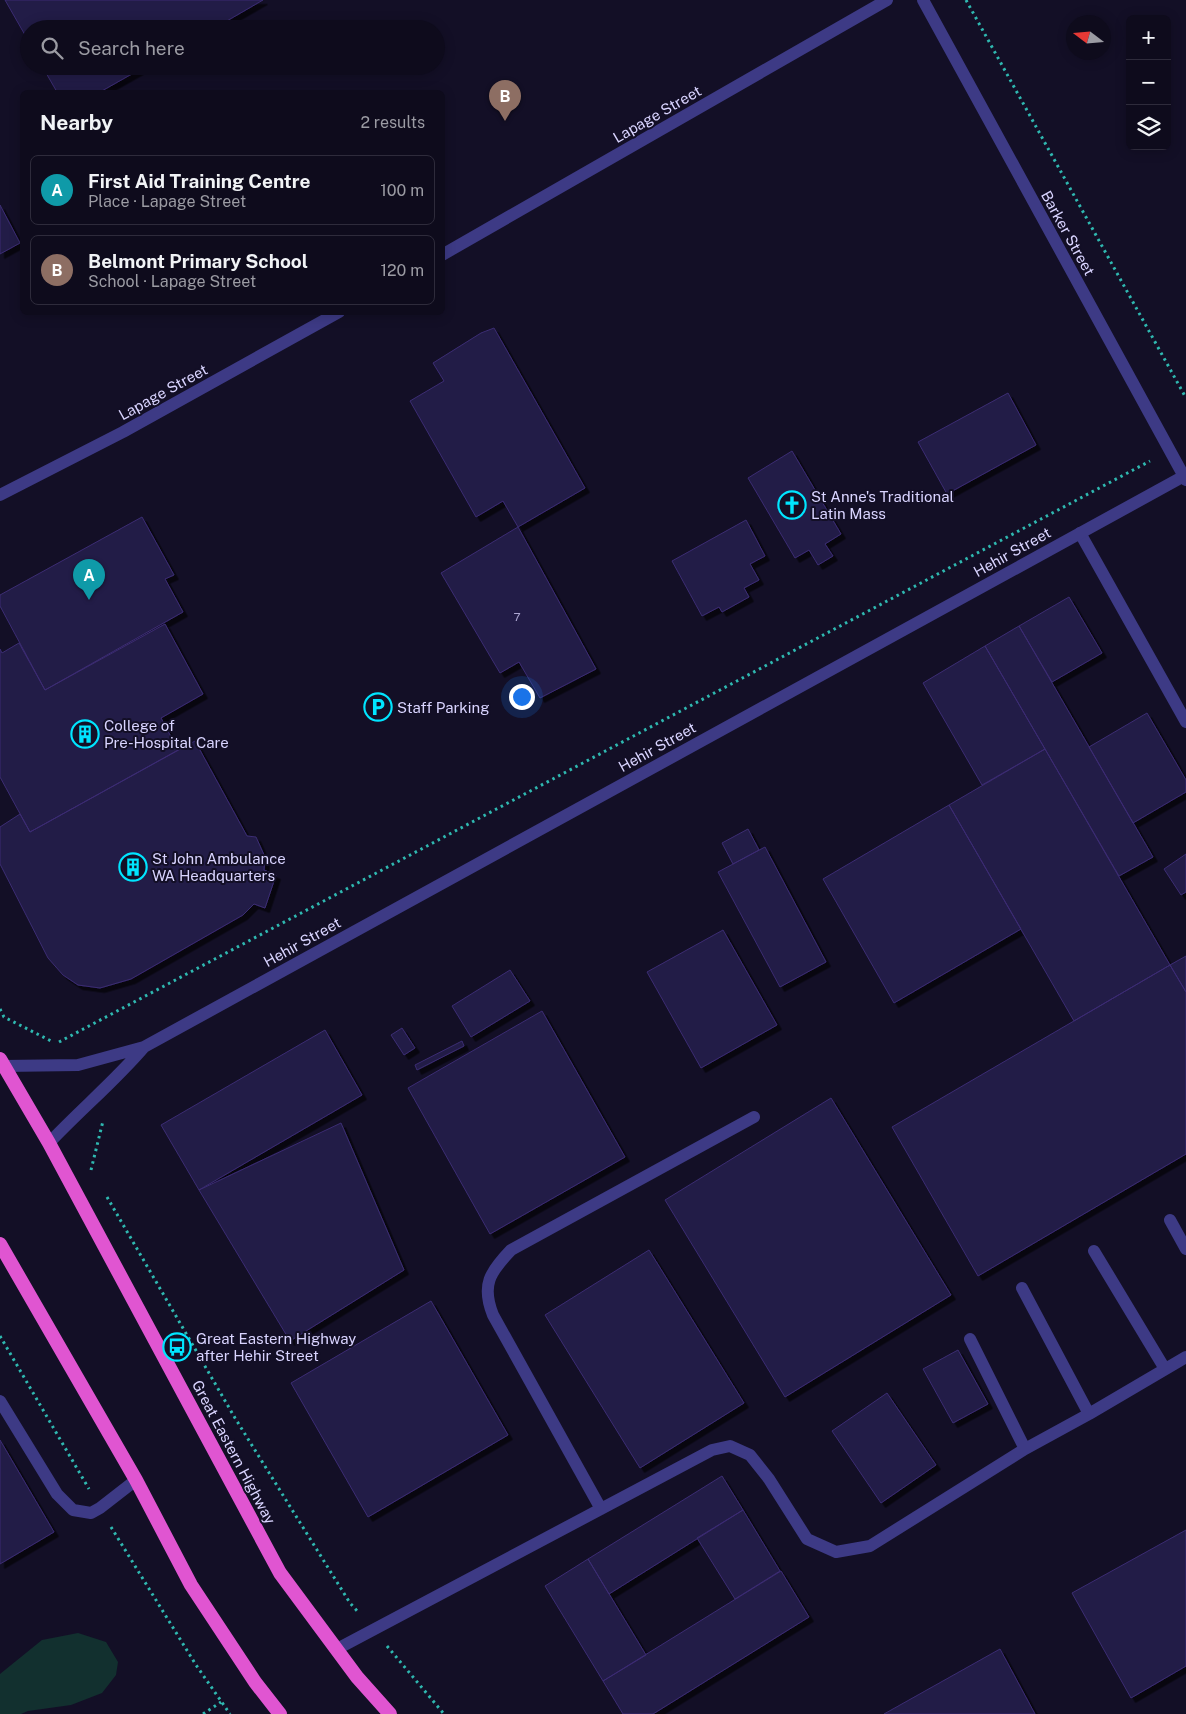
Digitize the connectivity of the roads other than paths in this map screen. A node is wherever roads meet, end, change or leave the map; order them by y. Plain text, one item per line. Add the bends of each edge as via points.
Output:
1 (887, 0) edge
2 (923, 0) edge
3 (445, 253) edge
4 (334, 315) edge
5 (1185, 478) edge
6 (0, 495) edge
7 (1080, 533) junction
8 (1186, 722) edge
9 (144, 1047) junction
10 (2, 1063) edge
11 (754, 1117) dead end
12 (49, 1143) junction
13 (1170, 1220) dead end
14 (0, 1244) edge
15 (1186, 1249) edge
16 (1094, 1251) dead end
17 (1022, 1288) dead end
18 (970, 1339) dead end
19 (1186, 1357) edge
20 (1165, 1369) junction
21 (0, 1401) edge
22 (1089, 1414) junction
23 (1025, 1449) junction
24 (136, 1480) junction
25 (601, 1508) junction
26 (337, 1649) junction
27 (280, 1714) edge
28 (390, 1714) edge

1 - 3 street, Lapage Street
2 - 5 street, Barker Street
4 - 6 street, Lapage Street via 123,432
5 - 7 street, Hehir Street
7 - 8 street
7 - 9 street, Hehir Street
9 - 10 street, Hehir Street via 78,1065
9 - 12 street, Hehir Street via 121,1074
10 - 12 highway, Great Eastern Highway
11 - 25 street via 511,1250 489,1279 487,1297 493,1315
12 - 26 highway, Great Eastern Highway via 280,1573
13 - 15 street
14 - 24 highway
16 - 20 street
17 - 22 street
18 - 23 street
19 - 20 street
20 - 22 street
21 - 24 street via 56,1494 73,1510 91,1513
22 - 23 street
23 - 25 street via 870,1546 836,1552 806,1539 750,1455 730,1446 712,1450
24 - 27 highway via 191,1585
25 - 26 street
26 - 28 highway, Great Eastern Highway

